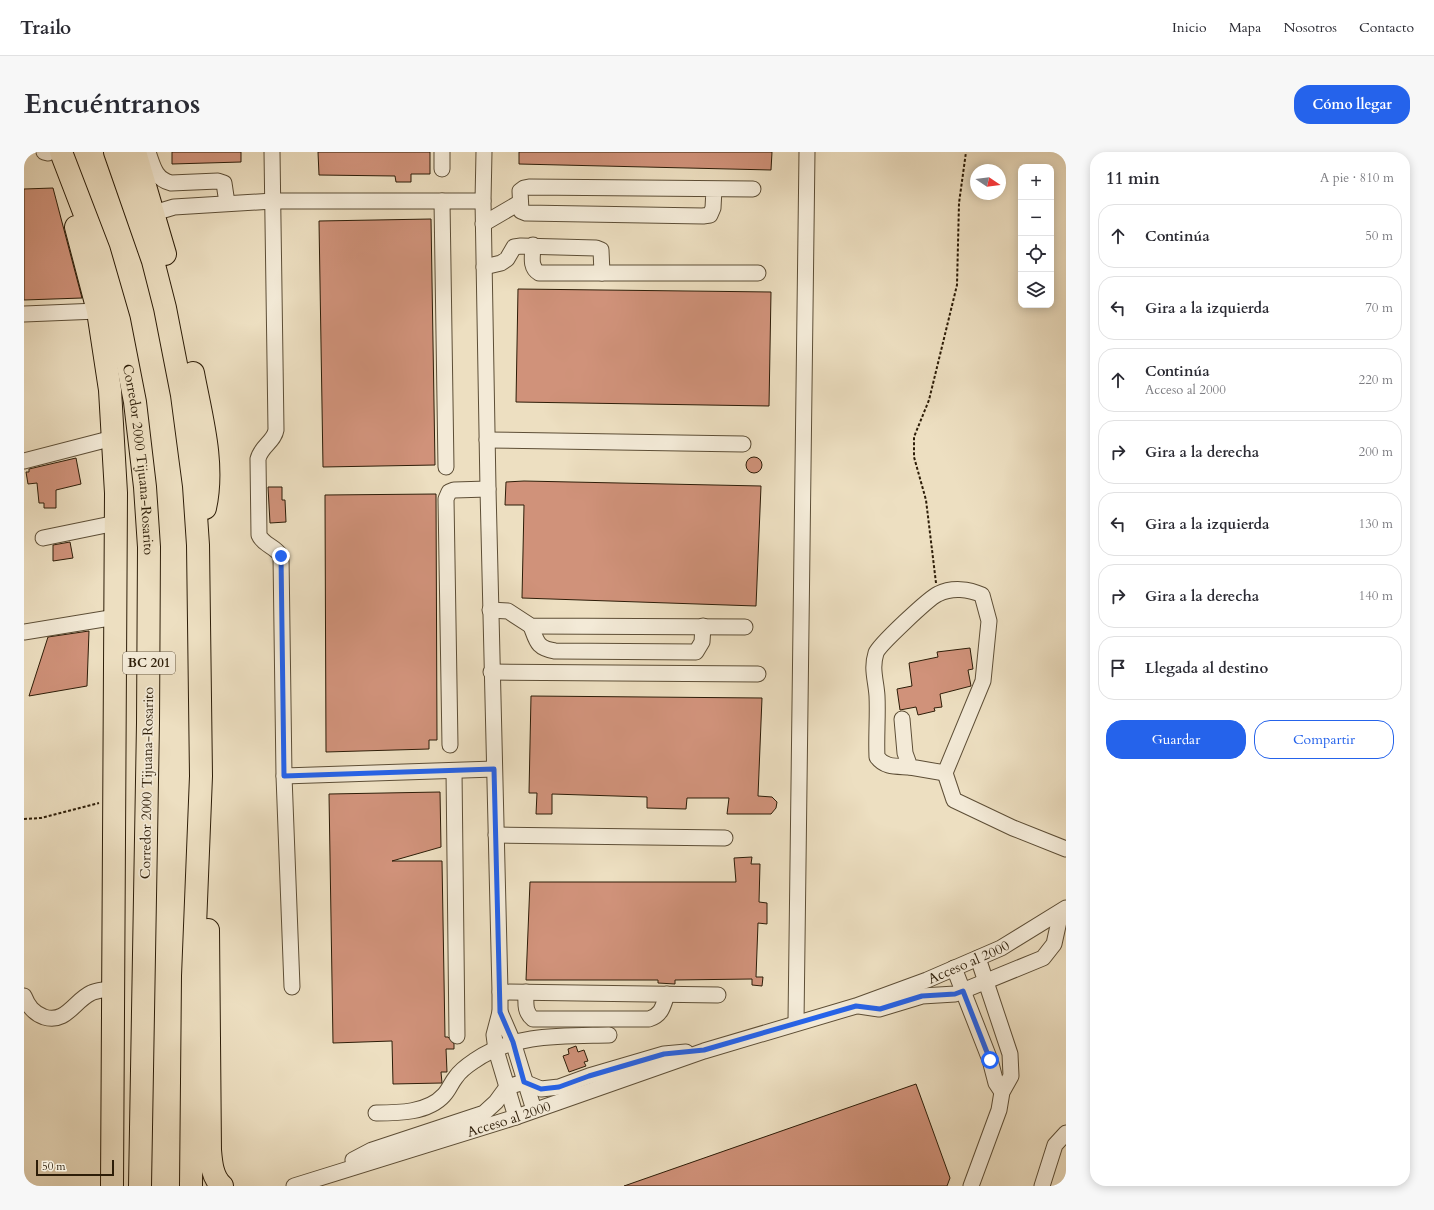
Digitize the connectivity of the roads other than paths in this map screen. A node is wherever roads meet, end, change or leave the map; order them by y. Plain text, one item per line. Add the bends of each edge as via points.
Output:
1 (50, 152) edge
2 (115, 152) edge
3 (135, 152) edge
4 (148, 152) edge
5 (272, 152) edge
6 (442, 152) edge
7 (484, 152) edge
8 (807, 152) edge
9 (442, 169) dead end
10 (714, 189) junction
11 (753, 189) dead end
12 (273, 201) junction
13 (442, 201) junction
14 (483, 201) junction
15 (227, 203) junction
16 (519, 203) junction
17 (154, 213) junction
18 (483, 224) junction
19 (533, 246) junction
20 (484, 267) junction
21 (602, 273) junction
22 (758, 273) dead end
23 (98, 311) junction
24 (24, 314) edge
25 (113, 438) junction
26 (487, 440) junction
27 (743, 444) dead end
28 (24, 461) edge
29 (446, 467) dead end
30 (488, 489) junction
31 (116, 523) junction
32 (197, 535) junction
33 (42, 538) dead end
34 (490, 610) junction
35 (116, 617) junction
36 (531, 626) junction
37 (703, 626) junction
38 (745, 627) dead end
39 (24, 632) edge
40 (116, 668) junction
41 (491, 672) junction
42 (758, 674) dead end
43 (902, 719) dead end
44 (148, 723) junction
45 (450, 745) dead end
46 (910, 767) junction
47 (494, 769) junction
48 (454, 771) junction
49 (945, 773) junction
50 (201, 776) junction
51 (284, 776) junction
52 (496, 835) junction
53 (725, 838) dead end
54 (1066, 849) edge
55 (145, 881) junction
56 (113, 910) junction
57 (1063, 910) edge
58 (978, 958) junction
59 (954, 968) junction
60 (986, 981) junction
61 (292, 987) dead end
62 (112, 988) junction
63 (963, 991) junction
64 (500, 992) junction
65 (526, 992) junction
66 (667, 994) junction
67 (718, 995) dead end
68 (24, 996) edge
69 (856, 1006) junction
70 (500, 1012) junction
71 (796, 1022) junction
72 (609, 1035) dead end
73 (457, 1036) dead end
74 (513, 1042) junction
75 (496, 1050) junction
76 (704, 1050) junction
77 (524, 1082) junction
78 (507, 1088) junction
79 (1002, 1092) junction
80 (534, 1110) junction
81 (376, 1113) dead end
82 (516, 1117) junction
83 (1066, 1133) edge
84 (311, 1180) junction
85 (112, 1186) edge
86 (140, 1186) edge
87 (191, 1186) edge
88 (222, 1186) edge
89 (294, 1186) edge
90 (971, 1186) edge
91 (1042, 1186) edge

1 - 23 highway via 79,234
1 - 44 highway, Corredor 2000 Tijuana-Rosarito / BC 201 via 101,258 119,320 135,402 149,547
2 - 32 highway via 153,261 165,308 183,402 194,486
3 - 17 highway
4 - 15 street via 158,177 171,183 224,183
5 - 12 street
6 - 9 street
7 - 14 street
8 - 71 street
10 - 11 street
10 - 16 street via 529,187 520,191
10 - 16 street via 713,208 710,214 703,216 526,213 521,211
12 - 13 street
12 - 15 street
12 - 51 street via 276,430 274,437 261,450 258,459 259,535 261,541 277,549 281,556
13 - 14 street
13 - 29 street
14 - 18 street
15 - 17 street via 174,207
16 - 18 street
17 - 32 highway via 184,328 209,473 206,505
18 - 20 street
19 - 20 street via 514,248 501,263
19 - 21 street via 596,248 601,250
19 - 21 street via 532,265 539,273
20 - 26 street
21 - 22 street
23 - 24 street
23 - 25 highway via 110,390
25 - 28 street
25 - 31 highway
26 - 27 street
26 - 30 street
30 - 34 street
30 - 45 street via 454,490 449,492 446,499
31 - 33 street
31 - 35 highway
32 - 50 highway
34 - 36 street via 508,611
34 - 41 street
35 - 39 street
35 - 40 highway
36 - 37 street
36 - 37 street via 538,644 543,649 555,652 665,653 696,652 702,642
37 - 38 street
40 - 44 highway
40 - 56 highway
41 - 42 street
41 - 47 street
43 - 46 street via 905,753
44 - 55 highway, Corredor 2000 Tijuana-Rosarito / BC 201
46 - 49 street
46 - 49 street via 890,766 880,762 877,757 877,696 872,670 876,652 938,594 961,589 982,595 989,621 983,681
47 - 48 street
47 - 52 street
48 - 51 street
48 - 73 street
49 - 54 street via 954,800 1013,828
50 - 87 highway via 193,976
50 - 88 highway via 209,938 210,1150 212,1167 218,1183
51 - 61 street
52 - 53 street
52 - 64 street
55 - 56 highway via 123,898
55 - 86 highway, Corredor 2000 Tijuana-Rosarito / BC 201
56 - 62 highway
57 - 58 street, Acceso al 2000 via 1001,948
57 - 60 street via 1054,944 1043,958
58 - 59 street, Acceso al 2000
58 - 60 street
59 - 63 street
59 - 69 street, Acceso al 2000
60 - 63 street
60 - 79 street via 1010,1054 1011,1076
62 - 68 street via 91,993 67,1014 52,1020 37,1015 28,1006
62 - 85 highway
63 - 69 street via 955,994 922,996 880,1009
63 - 79 street via 990,1060 996,1083
64 - 65 street
64 - 70 street
65 - 66 street
65 - 66 street via 526,1010 533,1019 649,1019 657,1016 662,1010
66 - 67 street
69 - 71 street, Acceso al 2000
70 - 74 street
70 - 75 street via 494,1035
71 - 76 street, Acceso al 2000
72 - 74 street via 545,1037
74 - 75 street
74 - 77 street
75 - 78 street
75 - 81 street via 474,1061 456,1077 435,1104 399,1113
76 - 77 street, Acceso al 2000 via 664,1054 559,1087 541,1089
76 - 80 street, Acceso al 2000
77 - 78 street
77 - 80 street
78 - 82 street
78 - 84 street, Acceso al 2000 via 484,1113 372,1150
79 - 90 street via 999,1110
80 - 82 street, Acceso al 2000
82 - 84 street, Acceso al 2000
83 - 91 street via 1054,1145
84 - 89 street, Acceso al 2000

